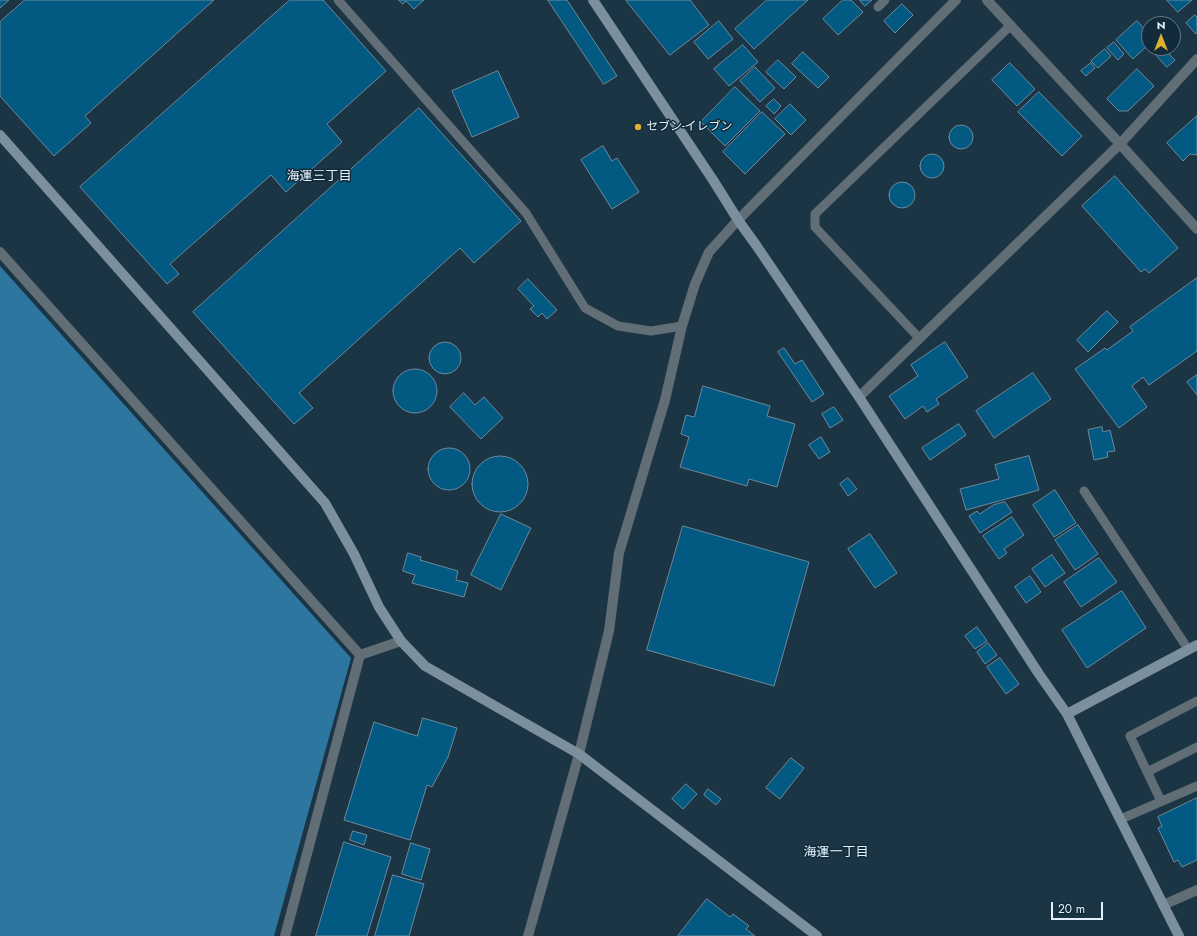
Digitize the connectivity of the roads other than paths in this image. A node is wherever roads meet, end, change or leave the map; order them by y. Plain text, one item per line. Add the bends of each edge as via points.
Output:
1 (338, 0) edge
2 (594, 0) edge
3 (956, 0) edge
4 (987, 0) edge
5 (1011, 26) junction
6 (1197, 59) edge
7 (0, 135) edge
8 (1120, 144) junction
9 (738, 220) junction
10 (1197, 229) edge
11 (0, 252) edge
12 (682, 326) junction
13 (920, 338) junction
14 (859, 398) junction
15 (1084, 491) dead end
16 (401, 641) junction
17 (1192, 647) edge
18 (360, 655) junction
19 (1197, 701) edge
20 (1067, 714) junction
21 (1197, 747) edge
22 (579, 754) junction
23 (1147, 772) junction
24 (1197, 786) edge
25 (1161, 801) junction
26 (1121, 819) junction
27 (1197, 890) edge
28 (1164, 905) junction
29 (284, 936) edge
30 (528, 936) edge
31 (817, 936) edge
32 (1179, 936) edge

1 - 12 lane via 526,213 585,308 618,326 651,331
2 - 9 street
3 - 9 street
4 - 5 street
5 - 8 street
5 - 13 lane via 815,214 815,227
6 - 8 street
7 - 16 street via 325,503 354,554 379,607
8 - 10 street
8 - 13 street
9 - 12 street via 709,252 695,284
9 - 14 street
11 - 18 street
12 - 22 street via 665,400 619,553 609,631
13 - 14 street
14 - 20 street
15 - 17 lane
16 - 18 street
16 - 22 street via 425,666
17 - 20 street
18 - 29 street
19 - 23 lane via 1130,736
20 - 26 street
21 - 23 lane
22 - 30 street
22 - 31 street
23 - 25 lane
24 - 25 lane
25 - 26 lane
26 - 28 street
27 - 28 street
28 - 32 street

